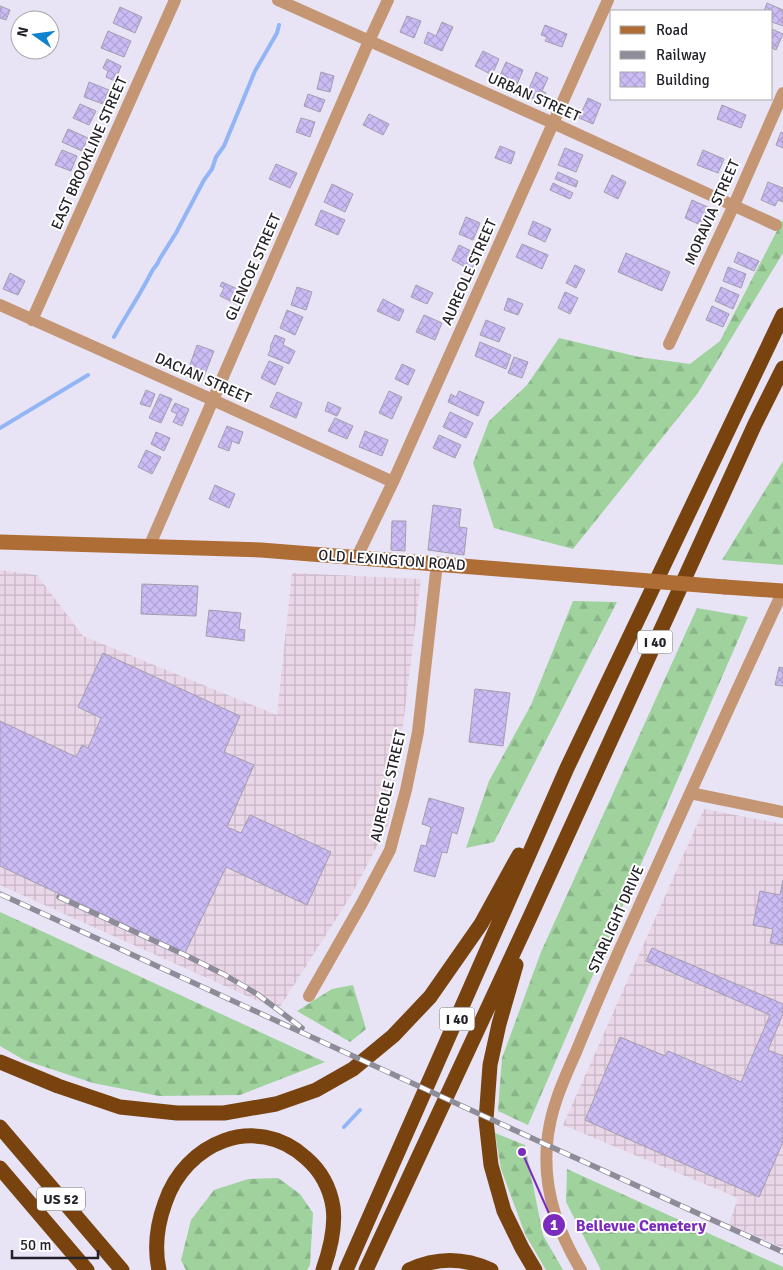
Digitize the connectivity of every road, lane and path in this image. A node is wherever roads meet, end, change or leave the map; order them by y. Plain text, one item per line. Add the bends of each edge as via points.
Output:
1 (175, 0) edge
2 (278, 0) edge
3 (388, 0) edge
4 (608, 0) edge
5 (369, 40) junction
6 (783, 93) edge
7 (553, 123) junction
8 (734, 205) junction
9 (776, 225) dead end
10 (0, 305) edge
11 (783, 315) edge
12 (32, 320) junction
13 (669, 344) dead end
14 (783, 368) edge
15 (213, 400) junction
16 (393, 482) junction
17 (0, 542) edge
18 (149, 547) junction
19 (357, 557) junction
20 (437, 564) junction
21 (783, 591) edge
22 (566, 768) junction
23 (690, 793) junction
24 (783, 812) edge
25 (530, 916) junction
26 (309, 996) dead end
27 (0, 1062) edge
28 (0, 1127) edge
29 (0, 1168) edge
30 (87, 1270) edge
31 (122, 1270) edge
32 (158, 1270) edge
33 (323, 1270) edge
34 (346, 1270) edge
35 (366, 1270) edge
36 (409, 1270) edge
37 (491, 1270) edge
38 (535, 1270) edge
39 (581, 1270) edge

1 - 12 street, EAST BROOKLINE STREET
2 - 5 street, URBAN STREET
3 - 5 street, GLENCOE STREET
4 - 7 street, AUREOLE STREET
5 - 7 street, URBAN STREET
5 - 15 street, GLENCOE STREET
6 - 8 street, MORAVIA STREET
7 - 8 street, URBAN STREET
7 - 16 street, AUREOLE STREET
8 - 9 street, URBAN STREET
8 - 13 street, MORAVIA STREET
10 - 12 street, DACIAN STREET
11 - 22 highway, I 40
12 - 15 street, DACIAN STREET
14 - 25 highway, I 40
15 - 16 street, DACIAN STREET
15 - 18 street, GLENCOE STREET
16 - 19 street, AUREOLE STREET
17 - 18 main road, OLD LEXINGTON ROAD
18 - 19 main road, OLD LEXINGTON ROAD
19 - 20 main road, OLD LEXINGTON ROAD
20 - 21 main road, OLD LEXINGTON ROAD, bridge
20 - 26 street, AUREOLE STREET via 418,732 390,850
21 - 23 street, STARLIGHT DRIVE
22 - 27 highway via 481,924 430,997 393,1036 353,1070 316,1090 276,1104 224,1113 120,1107
22 - 34 highway, I 40
23 - 24 street
23 - 39 street, STARLIGHT DRIVE via 592,1013 553,1111 547,1145 550,1195 564,1240
25 - 35 highway, I 40
25 - 38 highway via 490,1065 486,1120 491,1165 504,1210
28 - 31 highway, US 52
29 - 30 highway, US 52
32 - 33 highway via 159,1220 180,1173 206,1149 238,1137 254,1136 273,1138 295,1149 313,1164 324,1180 333,1216 330,1252
36 - 37 highway via 448,1260 464,1261

